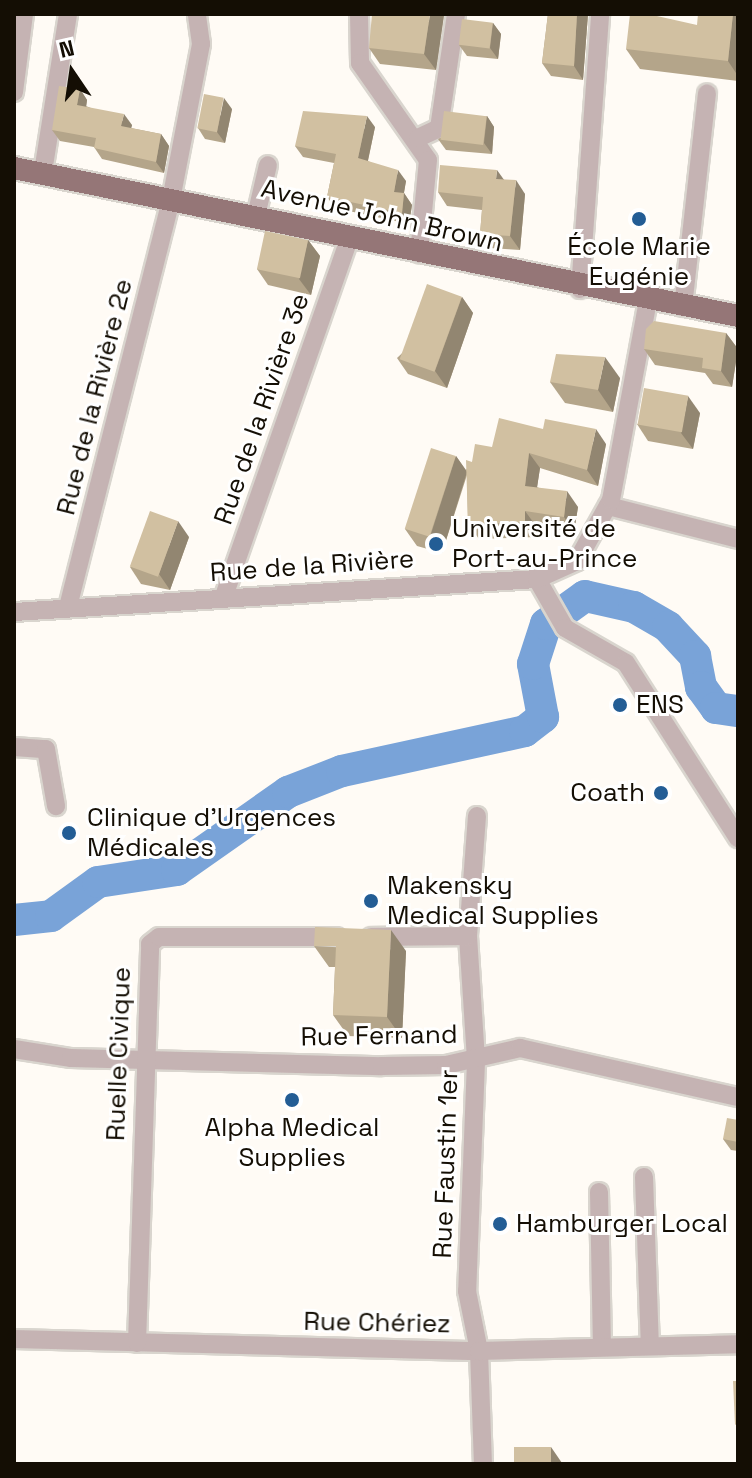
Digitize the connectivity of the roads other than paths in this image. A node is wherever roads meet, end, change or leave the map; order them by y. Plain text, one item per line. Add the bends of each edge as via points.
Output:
1 (24, 14) edge
2 (68, 14) edge
3 (197, 14) edge
4 (359, 14) edge
5 (456, 14) edge
6 (600, 14) edge
7 (14, 92) edge
8 (707, 93) dead end
9 (418, 138) junction
10 (268, 165) dead end
11 (14, 168) edge
12 (43, 172) junction
13 (171, 200) junction
14 (256, 216) junction
15 (350, 236) junction
16 (419, 254) junction
17 (580, 289) junction
18 (648, 301) junction
19 (683, 307) junction
20 (738, 316) edge
21 (608, 506) junction
22 (738, 539) edge
23 (537, 579) junction
24 (223, 599) junction
25 (68, 607) junction
26 (14, 612) edge
27 (14, 747) edge
28 (56, 806) dead end
29 (730, 814) edge
30 (477, 816) dead end
31 (738, 838) edge
32 (468, 936) junction
33 (14, 1049) edge
34 (144, 1059) junction
35 (476, 1061) junction
36 (738, 1097) edge
37 (644, 1177) dead end
38 (599, 1192) dead end
39 (14, 1339) edge
40 (137, 1343) junction
41 (738, 1344) edge
42 (650, 1345) junction
43 (602, 1347) junction
44 (479, 1351) junction
45 (483, 1464) edge

1 - 7 street
2 - 12 street
3 - 13 street, Rue de la Rivière 2e via 201,44
4 - 9 street via 360,63 368,80
5 - 9 street via 439,128
6 - 17 street
8 - 19 street
9 - 16 street via 430,185
10 - 14 street
11 - 12 main road, Avenue John Brown
12 - 13 main road, Avenue John Brown
13 - 14 main road, Avenue John Brown
13 - 25 street, Rue de la Rivière 2e
14 - 15 main road, Avenue John Brown
15 - 16 main road, Avenue John Brown
15 - 24 street, Rue de la Rivière 3e
16 - 17 main road, Avenue John Brown
17 - 18 main road, Avenue John Brown
18 - 19 main road, Avenue John Brown
18 - 21 street, Rue de la Rivière
19 - 20 main road, Avenue John Brown
21 - 22 street
21 - 23 street, Rue de la Rivière via 577,561
23 - 24 street, Rue de la Rivière
23 - 29 street via 565,628 626,663
24 - 25 street, Rue de la Rivière
25 - 26 street, Rue de la Rivière
27 - 28 street via 46,749
29 - 31 street
30 - 32 street, Rue Faustin 1er
32 - 34 street, Ruelle Civique via 159,937 150,944
32 - 35 street, Rue Faustin 1er
33 - 34 street, Rue Fernand
34 - 35 street, Rue Fernand via 382,1066
34 - 40 street, Ruelle Civique
35 - 36 street, Rue Fernand via 520,1048
35 - 44 street, Rue Faustin 1er via 467,1291
37 - 42 street
38 - 43 street
39 - 40 street, Rue Chériez
40 - 44 street, Rue Chériez
41 - 42 street, Rue Chériez
42 - 43 street, Rue Chériez
43 - 44 street, Rue Chériez
44 - 45 street, Rue Faustin 1er

